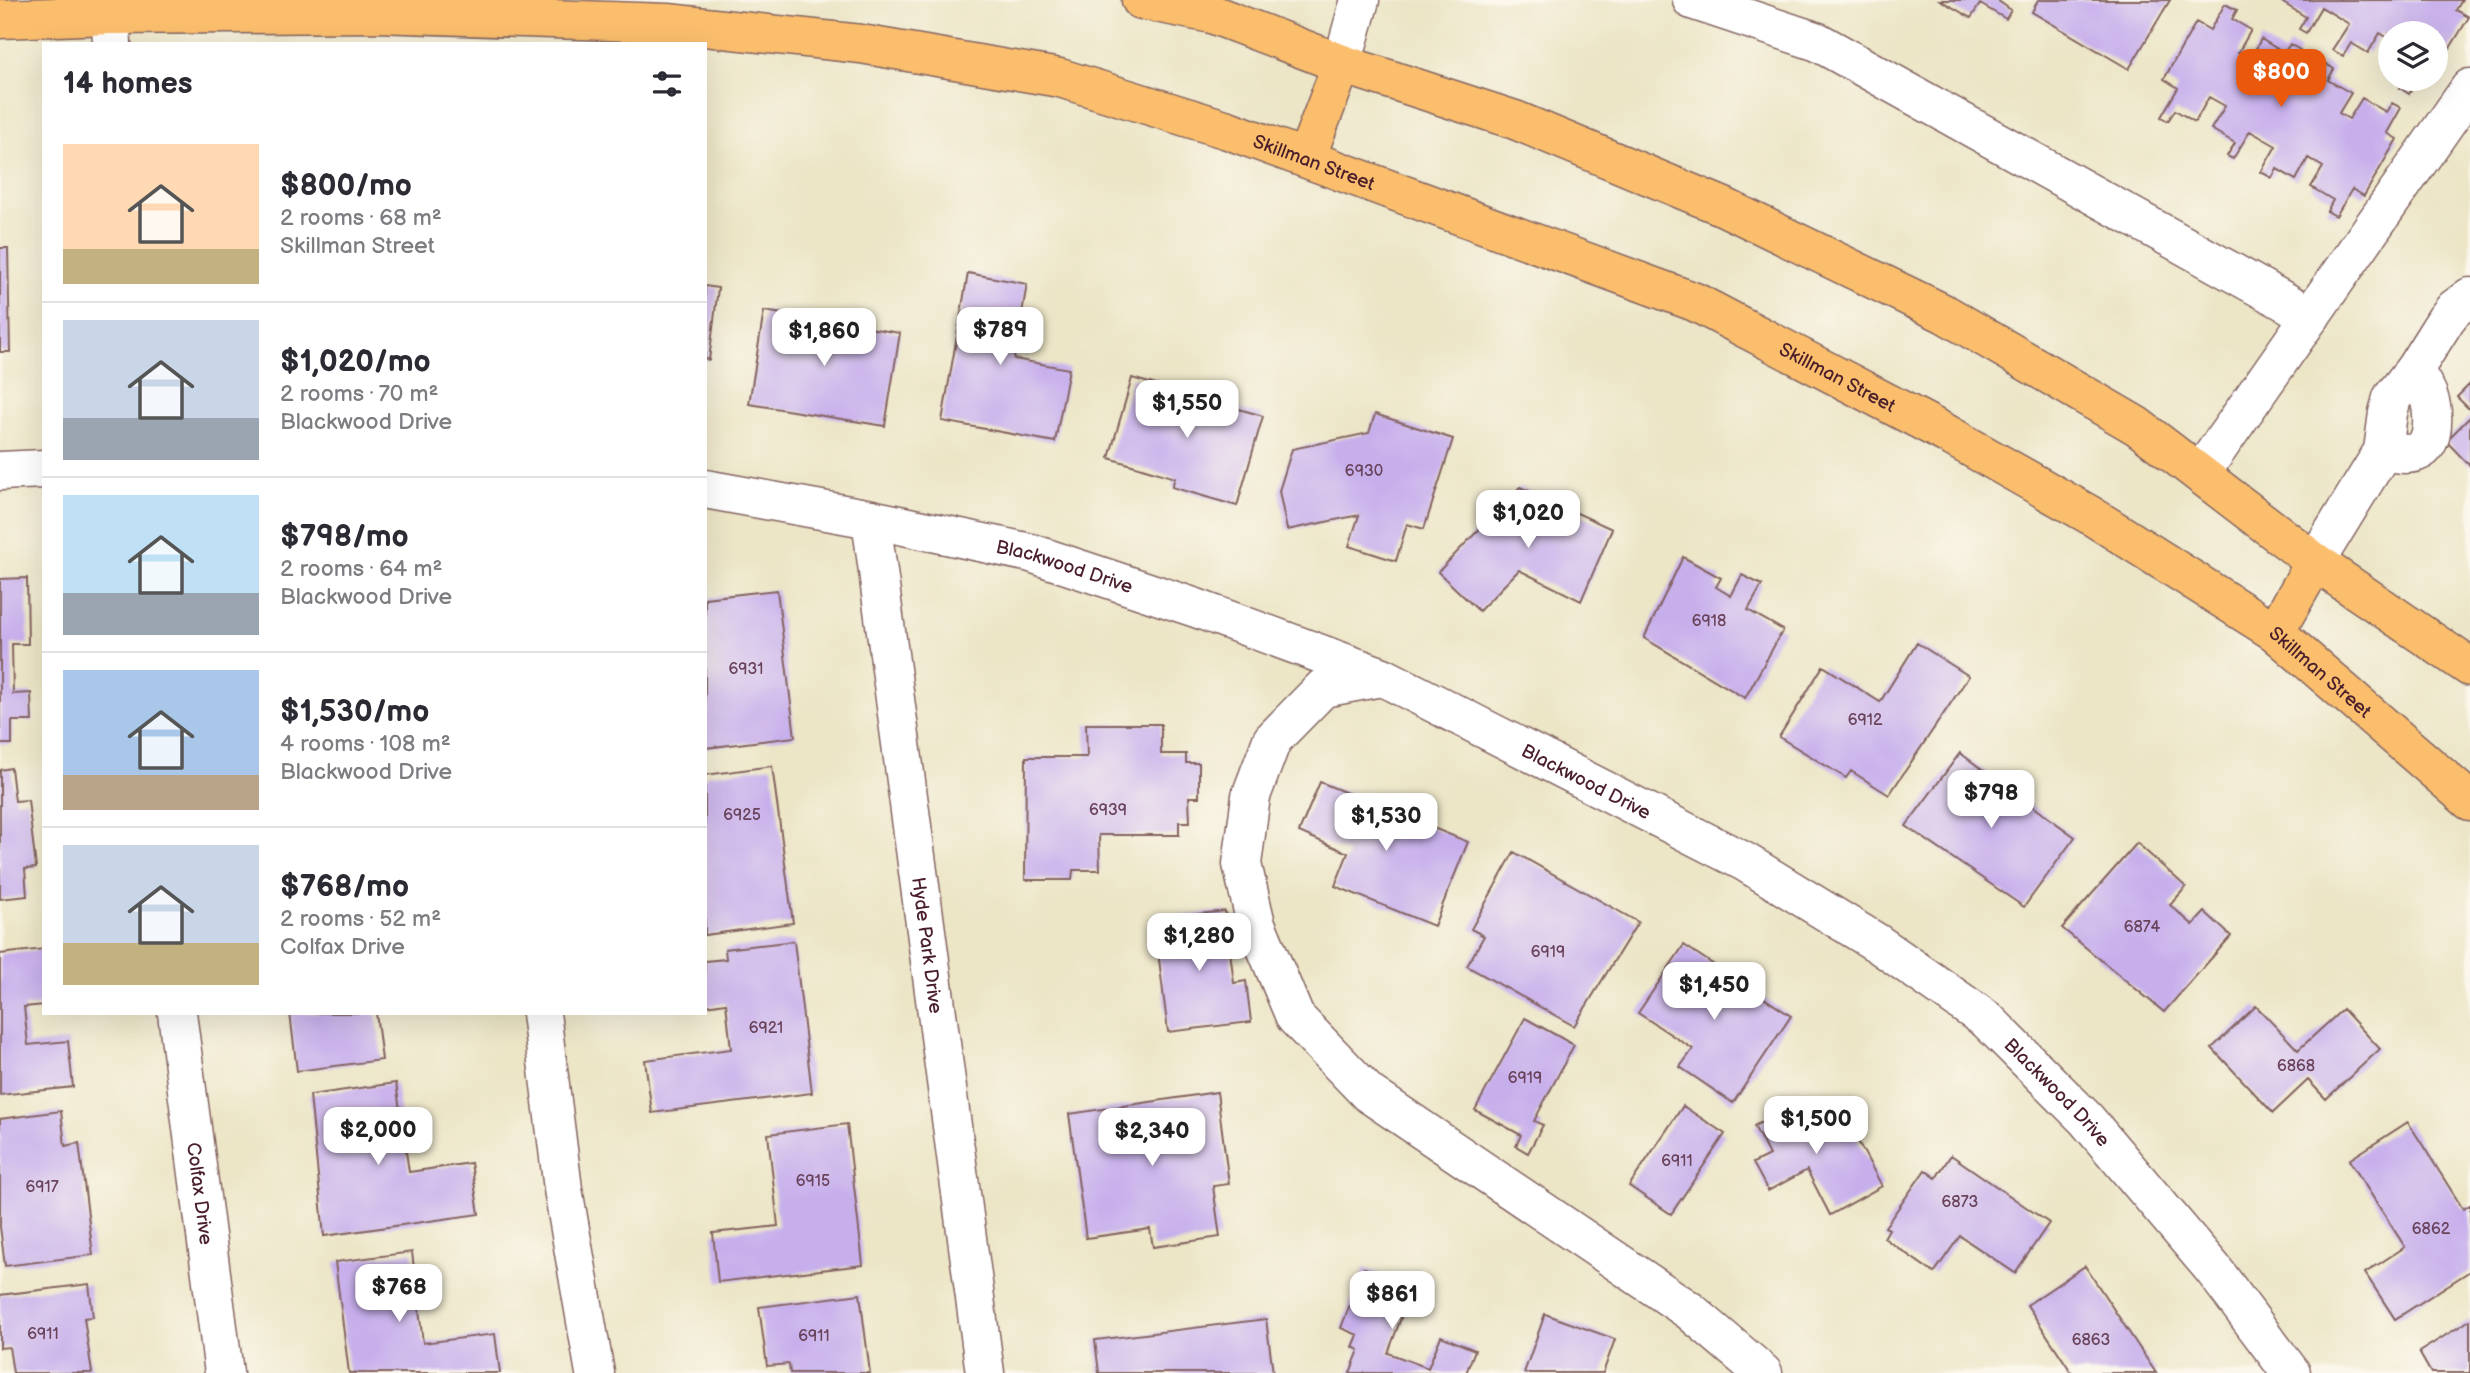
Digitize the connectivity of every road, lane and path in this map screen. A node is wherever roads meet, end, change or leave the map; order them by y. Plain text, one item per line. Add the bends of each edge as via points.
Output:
1 (1141, 0) edge
2 (1360, 0) edge
3 (1692, 0) edge
4 (1212, 7) edge
5 (0, 19) edge
6 (111, 20) edge
7 (1342, 64) junction
8 (2470, 89) edge
9 (1306, 158) junction
10 (2470, 297) edge
11 (2311, 316) junction
12 (42, 469) edge
13 (0, 471) edge
14 (2200, 474) junction
15 (707, 489) edge
16 (871, 519) junction
17 (2315, 562) junction
18 (2275, 632) junction
19 (2470, 667) edge
20 (1383, 677) junction
21 (2470, 801) edge
22 (177, 1015) edge
23 (541, 1015) edge
24 (224, 1373) edge
25 (595, 1373) edge
26 (985, 1373) edge
27 (1763, 1373) edge
28 (2291, 1373) edge

1 - 4 main road
2 - 7 street
3 - 11 street via 1818,41
4 - 7 main road
5 - 6 main road, Skillman Street
6 - 9 main road, Skillman Street via 376,13 668,23 861,44 1060,78
7 - 9 main road
7 - 14 main road via 1515,120 1724,206 1945,314 2137,426
8 - 11 street
9 - 18 main road, Skillman Street via 1695,302 1947,434
10 - 17 street via 2446,319 2392,398 2383,451
11 - 14 street
12 - 13 street
14 - 17 main road
15 - 16 street, Blackwood Drive
16 - 20 street, Blackwood Drive via 1031,553
16 - 26 street, Hyde Park Drive
17 - 18 main road
17 - 19 main road
18 - 21 main road, Skillman Street
20 - 27 street via 1323,688 1272,740 1251,796 1242,864 1256,924 1294,1017 1367,1093 1690,1311
20 - 28 street, Blackwood Drive via 1745,862 1877,943 1987,1020 2086,1119 2213,1269
22 - 24 street, Colfax Drive
23 - 25 street via 563,1189

